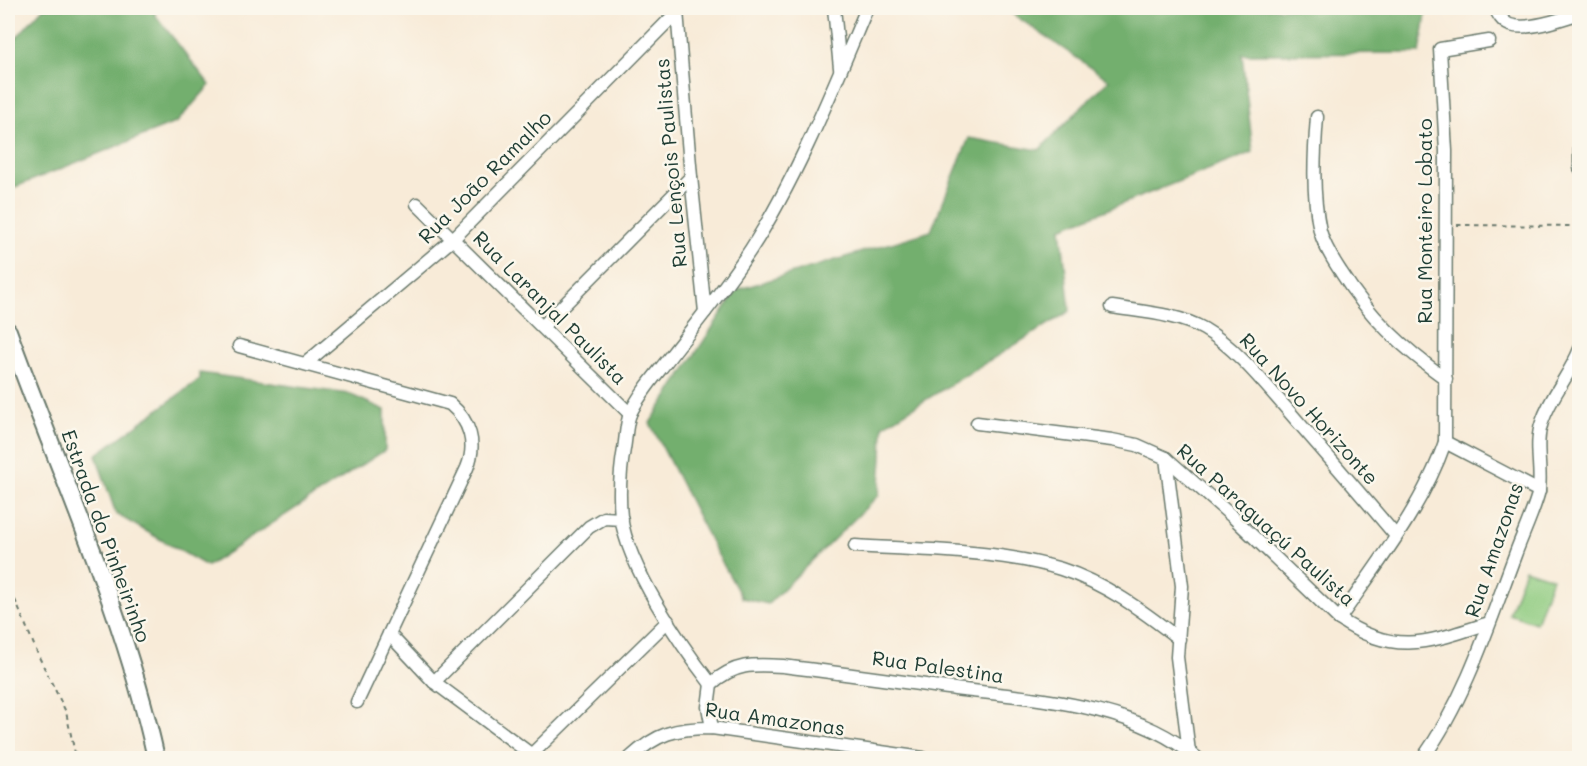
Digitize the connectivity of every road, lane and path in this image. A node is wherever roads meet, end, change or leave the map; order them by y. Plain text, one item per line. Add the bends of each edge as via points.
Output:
1 (834, 8) edge
2 (867, 8) edge
3 (1495, 8) edge
4 (679, 9) edge
5 (1580, 14) edge
6 (1489, 41) dead end
7 (841, 70) junction
8 (1580, 110) edge
9 (1317, 117) dead end
10 (1580, 168) edge
11 (691, 177) junction
12 (417, 204) dead end
13 (1445, 225) junction
14 (1580, 226) edge
15 (453, 239) junction
16 (1112, 307) dead end
17 (705, 312) junction
18 (542, 327) junction
19 (8, 331) edge
20 (239, 346) dead end
21 (1579, 351) edge
22 (306, 363) junction
23 (1446, 380) junction
24 (630, 414) junction
25 (977, 423) dead end
26 (1445, 442) junction
27 (1166, 458) junction
28 (1539, 491) junction
29 (622, 519) junction
30 (1396, 536) junction
31 (855, 546) dead end
32 (8, 584) edge
33 (1339, 619) junction
34 (668, 621) junction
35 (1489, 622) junction
36 (389, 634) junction
37 (1179, 639) junction
38 (434, 682) junction
39 (711, 684) junction
40 (357, 702) dead end
41 (712, 728) junction
42 (864, 755) edge
43 (1193, 755) edge
44 (530, 757) edge
45 (76, 759) edge
46 (156, 759) edge
47 (630, 759) edge
48 (923, 759) edge
49 (1423, 759) edge

1 - 7 street
2 - 7 street
3 - 5 street via 1504,22 1511,25 1533,25
4 - 11 street, Rua Lençois Paulistas
4 - 15 street, Rua João Ramalho
6 - 13 street, Rua Monteiro Lobato via 1440,49 1446,151
7 - 17 street via 771,215 738,269
8 - 10 street
9 - 23 street via 1317,209 1321,234 1332,258 1372,316
11 - 17 street, Rua Lençois Paulistas
11 - 18 street
12 - 15 street, Rua Laranjal Paulista
13 - 14 path
13 - 23 street, Rua Monteiro Lobato
15 - 18 street, Rua Laranjal Paulista
15 - 22 street, Rua João Ramalho
16 - 30 street, Rua Novo Horizonte via 1184,321 1221,342 1270,391
17 - 24 street
18 - 24 street, Rua Laranjal Paulista
19 - 46 main road, Estrada do Pinheirinho via 89,541 147,715
20 - 22 street
21 - 28 street, Rua Amazonas via 1541,424
22 - 36 street via 450,404 463,417 471,434 468,468
23 - 26 street, Rua Monteiro Lobato
24 - 29 street via 622,467
25 - 27 street, Rua Paraguaçú Paulista via 1112,440 1137,445
26 - 28 street
26 - 30 street via 1435,468
27 - 33 street, Rua Paraguaçú Paulista
27 - 37 street via 1182,586
28 - 35 street, Rua Amazonas
29 - 34 street via 628,542
29 - 38 street via 604,518 589,527
30 - 33 street
31 - 37 street via 1000,556 1062,569 1118,596
32 - 45 path via 66,712
33 - 35 street, Rua Paraguaçú Paulista via 1377,639 1401,643 1430,640
34 - 39 street
34 - 44 street
35 - 49 street, Rua Amazonas via 1454,708
36 - 38 street
36 - 40 street
37 - 43 street via 1179,674
38 - 44 street
39 - 41 street via 708,707
39 - 43 street, Rua Palestina via 729,670 758,664 1002,695 1126,718 1164,735
41 - 42 street, Rua Amazonas
41 - 47 street, Rua Amazonas via 668,732 654,738
42 - 48 street, Rua Amazonas

